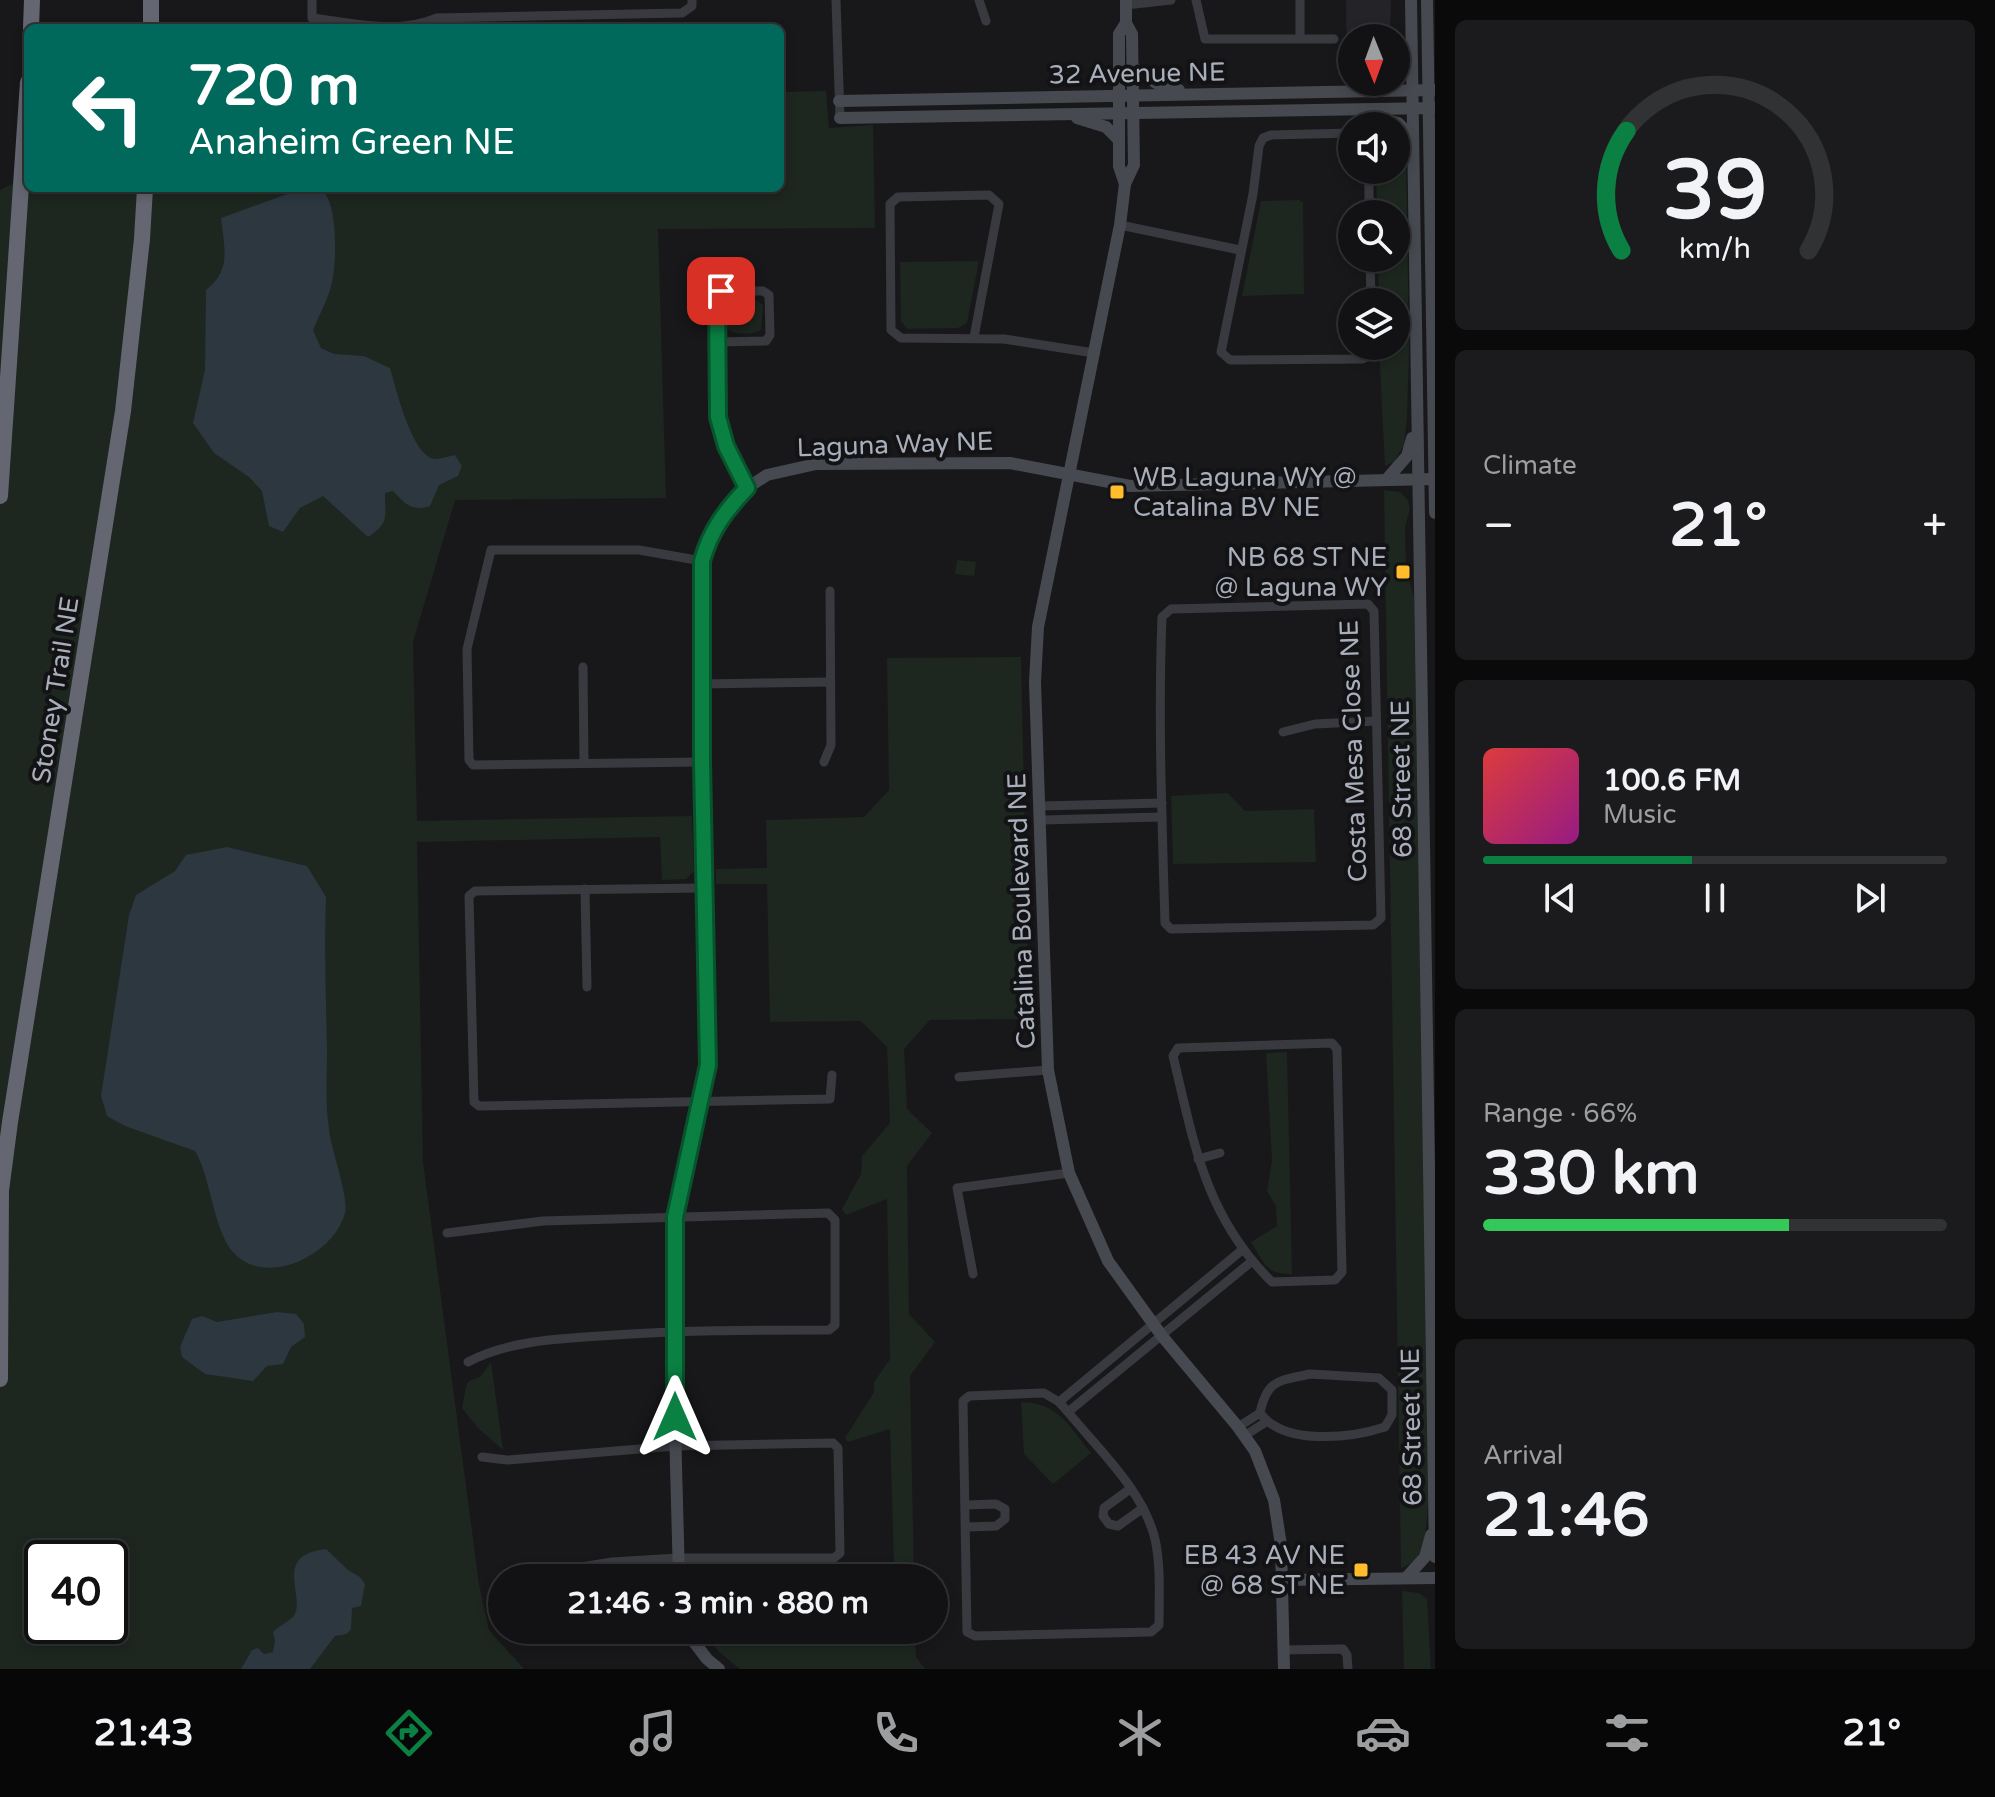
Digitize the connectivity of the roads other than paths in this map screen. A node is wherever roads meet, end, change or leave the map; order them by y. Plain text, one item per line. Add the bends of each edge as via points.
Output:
1 (32, 0) edge
2 (151, 0) edge
3 (312, 0) edge
4 (692, 0) edge
5 (836, 0) edge
6 (979, 0) edge
7 (1171, 0) edge
8 (1196, 0) edge
9 (1300, 0) edge
10 (1411, 0) edge
11 (1427, 0) edge
12 (1126, 2) edge
13 (986, 21) dead end
14 (1126, 23) junction
15 (31, 24) edge
16 (151, 24) edge
17 (365, 24) edge
18 (424, 24) edge
19 (1300, 37) junction
20 (1334, 39) dead end
21 (1411, 50) joint
22 (1432, 65) edge
23 (1134, 68) junction
24 (1338, 88) edge
25 (1432, 90) edge
26 (1411, 91) junction
27 (1206, 94) junction
28 (1119, 95) junction
29 (1135, 95) junction
30 (839, 101) junction
31 (1411, 108) junction
32 (1432, 108) edge
33 (1337, 110) junction
34 (1120, 112) junction
35 (1135, 112) junction
36 (1054, 113) junction
37 (840, 118) joint
38 (1338, 133) edge
39 (1411, 136) junction
40 (1119, 140) junction
41 (24, 141) edge
42 (1435, 149) edge
43 (1430, 169) junction
44 (1125, 184) junction
45 (145, 192) edge
46 (1120, 225) junction
47 (1240, 250) junction
48 (974, 337) junction
49 (717, 342) junction
50 (1094, 353) junction
51 (1338, 359) edge
52 (1416, 425) junction
53 (1069, 473) junction
54 (1387, 479) junction
55 (1417, 479) junction
56 (1434, 479) edge
57 (747, 488) junction
58 (0, 496) edge
59 (1435, 513) edge
60 (702, 561) junction
61 (830, 591) dead end
62 (583, 667) dead end
63 (830, 682) junction
64 (702, 684) junction
65 (1376, 721) junction
66 (1283, 732) dead end
67 (702, 762) junction
68 (824, 762) dead end
69 (584, 763) junction
70 (1162, 803) junction
71 (1041, 806) junction
72 (1162, 817) junction
73 (1042, 820) junction
74 (1430, 826) edge
75 (704, 888) junction
76 (585, 889) junction
77 (587, 987) dead end
78 (1048, 1070) junction
79 (832, 1075) dead end
80 (959, 1077) dead end
81 (700, 1103) junction
82 (1220, 1153) dead end
83 (1198, 1159) junction
84 (1069, 1173) junction
85 (1, 1190) edge
86 (675, 1217) junction
87 (447, 1233) dead end
88 (1242, 1250) junction
89 (1251, 1262) junction
90 (973, 1274) dead end
91 (675, 1331) junction
92 (1158, 1331) junction
93 (468, 1362) dead end
94 (0, 1379) edge
95 (1059, 1402) junction
96 (1068, 1412) junction
97 (1263, 1418) junction
98 (1241, 1431) junction
99 (675, 1446) junction
100 (482, 1457) dead end
101 (1130, 1489) junction
102 (966, 1505) junction
103 (1143, 1508) junction
104 (1435, 1516) edge
105 (967, 1527) junction
106 (1435, 1557) edge
107 (678, 1558) junction
108 (600, 1564) edge
109 (678, 1564) edge
110 (1406, 1578) junction
111 (1435, 1578) edge
112 (1283, 1580) junction
113 (696, 1644) edge
114 (1283, 1650) junction
115 (719, 1669) edge
116 (1284, 1669) edge
117 (1348, 1669) edge

1 - 15 highway
2 - 16 highway
3 - 17 street via 312,18
4 - 18 street via 682,13 437,18
5 - 30 street
6 - 13 street
7 - 12 street
8 - 19 street via 1205,39
9 - 19 street
10 - 21 street, 68 Street NE
11 - 22 street
12 - 14 street, Catalina Boulevard NE
14 - 23 street, Catalina Boulevard NE
14 - 28 street, Catalina Boulevard NE via 1119,34
19 - 20 street
21 - 26 street, 68 Street NE
22 - 25 street
23 - 27 street via 1165,87
23 - 29 street, Catalina Boulevard NE
24 - 27 street, 32 Avenue NE
25 - 26 street, 32 Avenue NE
25 - 32 street
26 - 31 street, 68 Street NE
27 - 29 street, 32 Avenue NE
28 - 29 street, 32 Avenue NE
28 - 30 street, 32 Avenue NE
28 - 34 street, Catalina Boulevard NE
29 - 35 street, Catalina Boulevard NE
30 - 37 street
31 - 32 street, 32 Avenue NE
31 - 33 street, 32 Avenue NE
31 - 39 street, 68 Street NE
32 - 43 street
33 - 35 street, 32 Avenue NE
33 - 39 street via 1394,121
34 - 35 street, 32 Avenue NE
34 - 36 street, 32 Avenue NE
34 - 40 street, Catalina Boulevard NE
35 - 44 street, Catalina Boulevard NE via 1134,165
36 - 37 street, 32 Avenue NE
36 - 40 street via 1106,127
38 - 47 street via 1263,138
39 - 52 street, 68 Street NE
40 - 44 street, Catalina Boulevard NE
41 - 58 highway
42 - 43 street
43 - 56 street
44 - 46 street, Catalina Boulevard NE
45 - 85 highway, Stoney Trail NE via 123,411
46 - 47 street
46 - 50 street, Catalina Boulevard NE
47 - 51 street via 1221,352 1230,360
48 - 48 street via 901,338 891,330 890,204 898,197 989,195 999,204
48 - 50 street
49 - 49 street via 721,291 769,295 766,341
49 - 57 street via 718,417
50 - 53 street, Catalina Boulevard NE
52 - 54 street via 1407,456
52 - 55 street, 68 Street NE
53 - 54 street, Laguna Way NE via 1130,486
53 - 57 street, Laguna Way NE via 1010,463 816,464 767,475
53 - 71 street, Catalina Boulevard NE via 1038,627
54 - 55 street, Laguna Way NE
55 - 56 street, Laguna Way NE
55 - 74 street, 68 Street NE
56 - 59 street
57 - 60 street, Laguna Way NE via 726,510
60 - 64 street, Laguna Way NE
60 - 69 street via 639,550 491,550 467,649 469,760 473,765
61 - 63 street
62 - 69 street
63 - 64 street
63 - 68 street via 831,745
64 - 67 street, Laguna Way NE
65 - 66 street via 1315,724
65 - 70 street, Costa Mesa Close NE via 1374,611 1368,604 1171,609 1162,617
65 - 72 street, Costa Mesa Close NE via 1381,918 1373,925 1171,929 1165,923
67 - 69 street
67 - 75 street, Laguna Way NE
70 - 71 street
70 - 72 street, Costa Mesa Close NE
71 - 73 street, Catalina Boulevard NE
72 - 73 street
73 - 78 street, Catalina Boulevard NE
74 - 104 street, 68 Street NE
75 - 76 street
75 - 81 street, Laguna Way NE via 709,1042
76 - 77 street
76 - 81 street via 475,891 469,896 474,1102
78 - 80 street
78 - 84 street, Catalina Boulevard NE
79 - 81 street via 830,1099
81 - 86 street, Laguna Way NE
82 - 83 street
83 - 88 street
83 - 89 street via 1173,1056 1178,1048 1332,1043 1337,1049 1342,1272 1335,1280 1272,1282
84 - 90 street via 957,1188
84 - 92 street, Catalina Boulevard NE via 1108,1261
85 - 94 highway, Stoney Trail NE
86 - 87 street via 543,1221
86 - 91 street, Laguna Way NE
86 - 91 street via 828,1213 835,1220 836,1298 835,1325 829,1330
88 - 89 street
88 - 92 street via 1199,1284
89 - 92 street
91 - 93 street via 509,1346
91 - 99 street, Laguna Way NE
92 - 95 street
92 - 96 street
92 - 98 street, Catalina Boulevard NE
95 - 96 street
95 - 102 street via 1044,1393 969,1396 963,1401
96 - 101 street
97 - 97 street via 1264,1395 1276,1381 1310,1374 1379,1378 1392,1390 1392,1415 1385,1427 1357,1436 1279,1430
97 - 98 street
98 - 112 street, Catalina Boulevard NE via 1255,1451 1274,1500
99 - 100 street via 507,1460
99 - 107 street, Laguna Way NE
99 - 107 street via 833,1443 838,1448 840,1553 834,1558
101 - 103 street
101 - 103 street via 1104,1508 1103,1516 1118,1526
102 - 105 street
102 - 105 street via 996,1504 1005,1509 1005,1519 996,1526
103 - 105 street via 1158,1566 1159,1625 1151,1632 967,1632
104 - 106 street, 68 Street NE
104 - 110 street via 1425,1557
107 - 108 street
107 - 109 street, Laguna Way NE
110 - 111 street
110 - 112 street
112 - 114 street
113 - 115 street
114 - 116 street
114 - 117 street via 1343,1649

